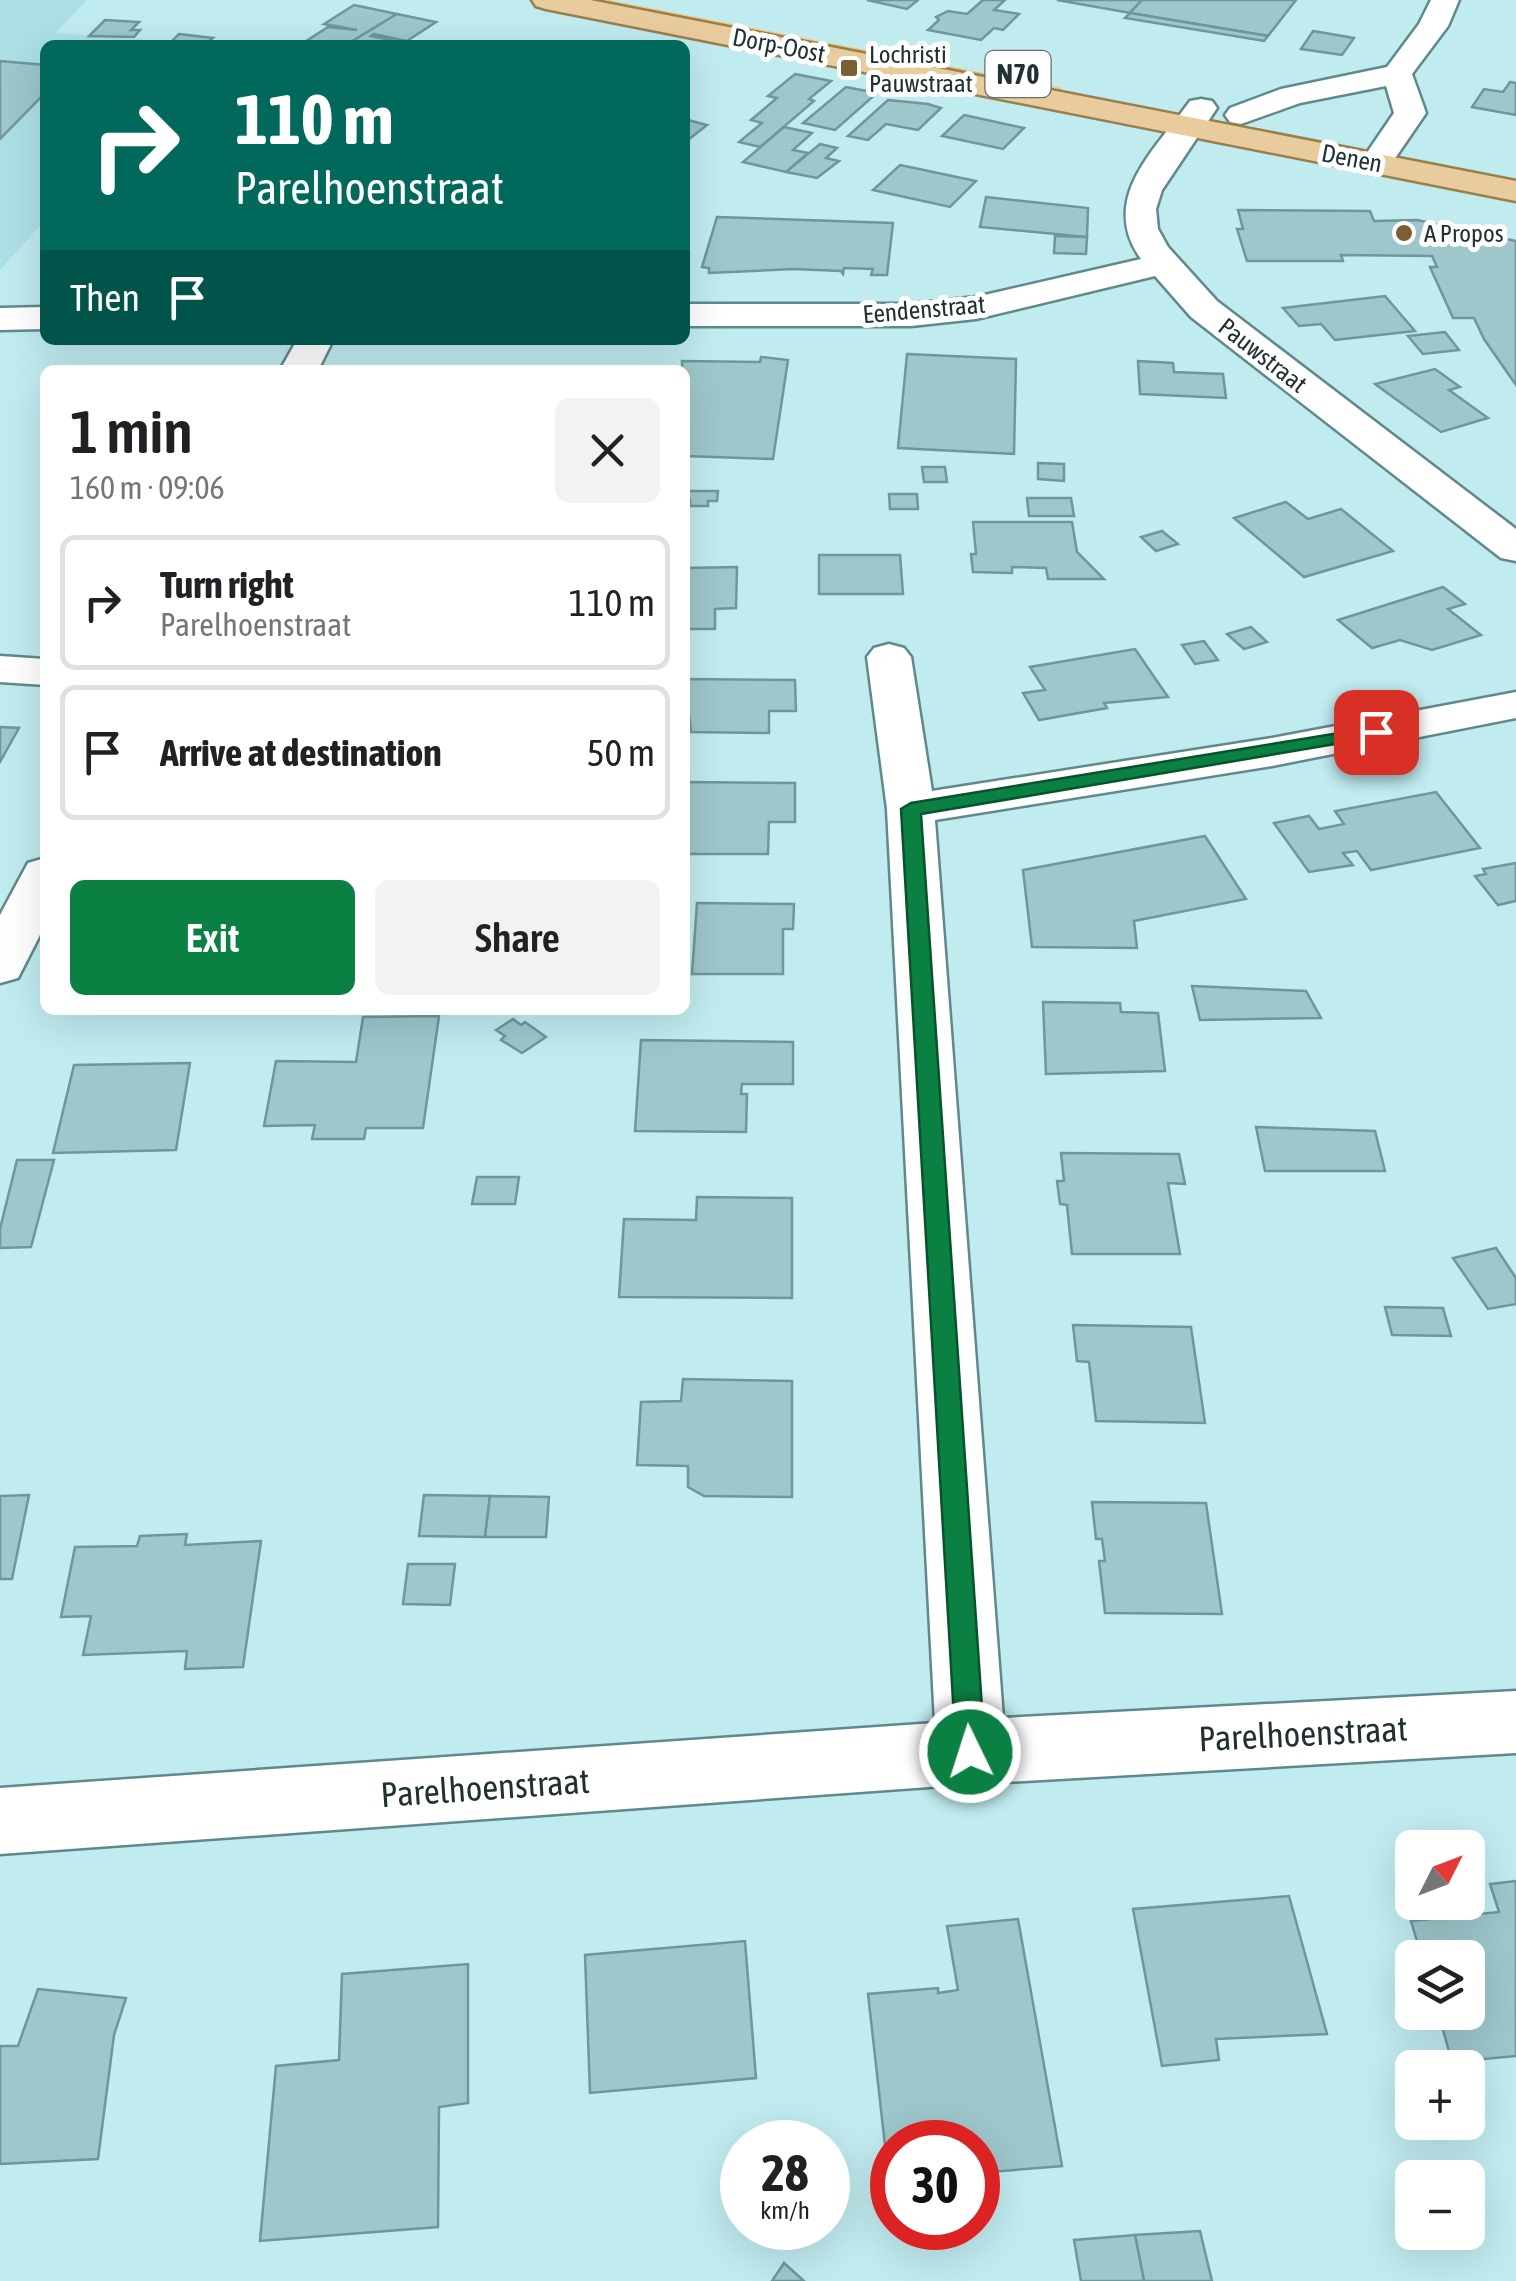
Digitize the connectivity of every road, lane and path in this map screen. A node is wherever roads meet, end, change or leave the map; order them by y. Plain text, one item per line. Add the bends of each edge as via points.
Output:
1 (546, 0) edge
2 (637, 0) edge
3 (1445, 0) edge
4 (1397, 74) junction
5 (1241, 116) junction
6 (1195, 117) junction
7 (1382, 154) junction
8 (1516, 170) edge
9 (1516, 190) edge
10 (1159, 265) junction
11 (690, 315) edge
12 (40, 318) edge
13 (0, 319) edge
14 (1516, 549) edge
15 (888, 656) dead end
16 (0, 669) edge
17 (40, 672) edge
18 (1516, 706) edge
19 (911, 809) junction
20 (40, 884) edge
21 (0, 966) edge
22 (1516, 1722) edge
23 (970, 1752) junction
24 (0, 1821) edge

1 - 6 main road, Dorp-Oost / N70
2 - 6 main road, Dorp-Oost / N70
3 - 4 street
4 - 5 street via 1292,96
4 - 7 street via 1410,113
5 - 6 main road, Denen / N70
5 - 7 main road, Denen / N70
6 - 7 main road, Denen / N70
6 - 10 street, Pauwstraat via 1140,193 1144,240
7 - 8 main road, Denen / N70
7 - 9 main road, Denen / N70
10 - 11 street, Eendenstraat via 976,308 911,316
10 - 14 street, Pauwstraat via 1204,309
12 - 13 street
15 - 19 street
16 - 17 street
18 - 19 street
19 - 23 street
20 - 21 street
22 - 23 street, Parelhoenstraat
23 - 24 street, Parelhoenstraat

